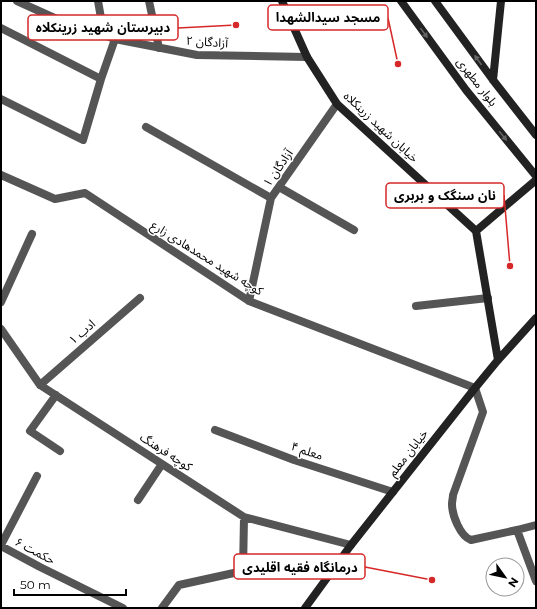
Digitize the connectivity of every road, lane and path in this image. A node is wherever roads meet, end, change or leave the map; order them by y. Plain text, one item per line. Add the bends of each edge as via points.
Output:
1 (17, 1) edge
2 (98, 1) edge
3 (149, 1) edge
4 (282, 1) edge
5 (401, 1) edge
6 (435, 1) edge
7 (501, 1) edge
8 (1, 28) edge
9 (104, 35) junction
10 (115, 39) junction
11 (159, 48) junction
12 (307, 57) junction
13 (101, 79) junction
14 (493, 80) junction
15 (1, 99) edge
16 (338, 104) junction
17 (146, 127) dead end
18 (536, 135) edge
19 (1, 174) edge
20 (536, 176) edge
21 (536, 180) edge
22 (279, 187) junction
23 (271, 198) junction
24 (354, 230) dead end
25 (476, 231) junction
26 (32, 234) dead end
27 (140, 298) dead end
28 (488, 298) junction
29 (249, 301) junction
30 (1, 302) edge
31 (416, 306) dead end
32 (536, 318) edge
33 (1, 329) edge
34 (498, 360) junction
35 (40, 385) junction
36 (475, 388) junction
37 (56, 395) junction
38 (215, 430) dead end
39 (60, 451) dead end
40 (162, 464) junction
41 (38, 476) dead end
42 (393, 492) junction
43 (138, 500) dead end
44 (244, 517) junction
45 (536, 525) edge
46 (517, 530) junction
47 (350, 545) junction
48 (1, 546) edge
49 (536, 581) edge
50 (123, 608) edge
51 (162, 608) edge
52 (305, 608) edge

1 - 9 street, آزادگان ۲ via 59,20
2 - 9 street
3 - 11 street
4 - 12 street, خیابان شهید زرینکلاه
5 -> 20 street, بلوار مطهری via 466,90
14 -> 6 street, بلوار مطهری
7 - 14 street
8 - 13 street
9 - 10 street, آزادگان ۲
10 - 11 street, آزادگان ۲
10 - 13 street
11 - 12 street, آزادگان ۲ via 197,55
12 - 16 street, خیابان شهید زرینکلاه
13 - 15 street via 83,140
14 - 18 street, بلوار مطهری
16 - 22 street, آزادگان ۱
16 - 25 street, خیابان شهید زرینکلاه
17 - 23 street
19 - 29 street, کوچه شهید محمدهادی زارع via 55,200 85,193
21 - 25 street
22 - 23 street, آزادگان ۱
22 - 24 street
23 - 29 street, آزادگان ۱
25 - 28 street
26 - 30 street
27 - 35 street, ادب ۱
28 - 31 street
28 - 34 street
29 - 36 street, کوچه شهید محمدهادی زارع
32 - 34 street, خیابان معلم
33 - 35 street, کوچه فرهنگ
34 - 36 street, خیابان معلم
35 - 37 street, کوچه فرهنگ
36 - 42 street, خیابان معلم
36 - 46 street via 483,412 453,494 454,517 463,535 471,540
37 - 39 street via 30,431
37 - 40 street, کوچه فرهنگ
38 - 42 street, معلم ۴ via 294,460
40 - 43 street
40 - 44 street, کوچه فرهنگ
41 - 48 street
42 - 47 street, خیابان معلم
44 - 47 street, کوچه فرهنگ
44 - 51 street via 243,571 179,585
45 - 46 street
46 - 49 street
47 - 52 street, خیابان معلم
48 - 50 street, حکمت ۶

